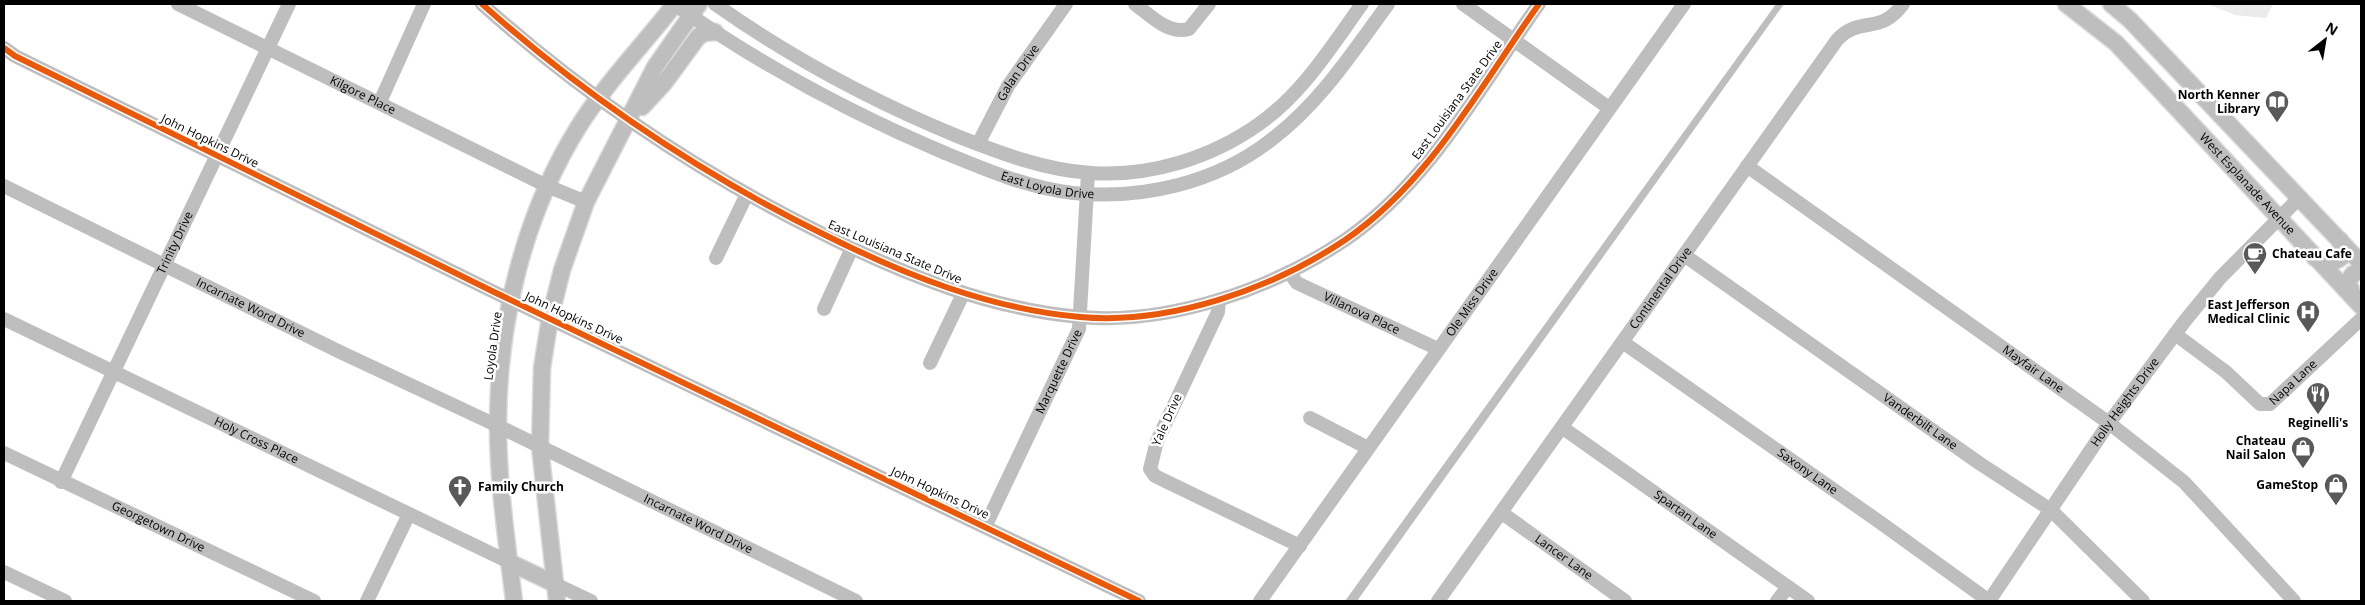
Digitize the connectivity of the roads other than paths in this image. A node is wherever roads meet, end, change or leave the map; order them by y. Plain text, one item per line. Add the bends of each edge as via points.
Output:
1 (178, 4) edge
2 (289, 4) edge
3 (424, 4) edge
4 (482, 4) edge
5 (656, 4) edge
6 (674, 4) edge
7 (715, 4) edge
8 (1066, 4) edge
9 (1135, 4) edge
10 (1209, 4) edge
11 (1362, 4) edge
12 (1388, 4) edge
13 (1463, 4) edge
14 (1539, 4) edge
15 (1684, 4) edge
16 (1903, 4) edge
17 (2066, 4) edge
18 (2111, 4) edge
19 (694, 9) edge
20 (715, 32) junction
21 (646, 40) junction
22 (1514, 40) junction
23 (4, 48) edge
24 (269, 48) junction
25 (597, 99) junction
26 (380, 102) junction
27 (1609, 108) junction
28 (628, 122) junction
29 (978, 144) junction
30 (217, 157) junction
31 (1748, 166) junction
32 (1088, 173) junction
33 (4, 186) edge
34 (548, 186) junction
35 (747, 194) junction
36 (1088, 194) junction
37 (2300, 197) junction
38 (586, 202) junction
39 (2279, 218) junction
40 (2340, 240) junction
41 (852, 248) junction
42 (1684, 255) junction
43 (716, 258) dead end
44 (2315, 258) junction
45 (2361, 262) edge
46 (166, 266) junction
47 (2361, 271) edge
48 (1289, 272) junction
49 (963, 294) junction
50 (511, 300) junction
51 (1219, 300) junction
52 (2358, 302) edge
53 (824, 309) dead end
54 (1081, 317) junction
55 (550, 318) junction
56 (4, 319) edge
57 (2361, 319) edge
58 (2175, 334) junction
59 (1624, 343) junction
60 (1438, 349) junction
61 (930, 363) dead end
62 (116, 372) junction
63 (1310, 418) dead end
64 (2109, 423) junction
65 (498, 426) junction
66 (1563, 428) junction
67 (540, 447) junction
68 (1368, 448) junction
69 (4, 453) edge
70 (62, 482) junction
71 (2051, 510) junction
72 (1502, 513) junction
73 (409, 514) junction
74 (985, 526) junction
75 (1300, 546) junction
76 (509, 562) junction
77 (4, 572) edge
78 (555, 584) junction
79 (1788, 587) junction
80 (1441, 600) edge
81 (65, 601) edge
82 (314, 601) edge
83 (368, 601) edge
84 (514, 601) edge
85 (557, 601) edge
86 (591, 601) edge
87 (856, 601) edge
88 (1139, 601) edge
89 (1260, 601) edge
90 (1625, 601) edge
91 (1777, 601) edge
92 (1808, 601) edge
93 (1989, 601) edge
94 (2143, 601) edge
95 (2294, 601) edge

1 - 24 street, Kilgore Place
2 - 24 street, Trinity Drive
3 - 26 street
4 - 25 street, East Louisiana State Drive
5 - 21 main road via 655,19
6 - 19 street, East Loyola Drive
6 - 21 main road, Loyola Drive
7 - 29 street, East Loyola Drive via 771,42 831,76
8 - 29 street, Galan Drive via 1008,86
9 - 10 street via 1167,27 1182,31 1195,23
11 - 32 street, East Loyola Drive via 1296,92 1236,138 1166,166
12 - 36 street, East Loyola Drive via 1328,87 1270,142 1221,170 1193,181 1137,193
13 - 22 street
14 - 22 street, East Louisiana State Drive
15 - 27 street, Ole Miss Drive
16 - 31 street, Continental Drive via 1883,23 1854,27 1841,36
17 - 39 main road, West Esplanade Avenue via 2116,44
18 - 37 main road
19 - 20 street, East Loyola Drive
19 - 28 main road via 655,67
20 - 28 main road via 698,37 665,82
20 - 36 street, East Loyola Drive via 814,91 933,148 1011,178 1046,188
21 - 25 main road, Loyola Drive
22 - 27 street
22 - 48 street, East Louisiana State Drive via 1446,138 1402,193 1346,239
23 - 30 street, John Hopkins Drive
24 - 26 street, Kilgore Place
24 - 30 street, Trinity Drive
25 - 28 street, East Louisiana State Drive
25 - 34 main road, Loyola Drive via 562,155
26 - 34 street, Kilgore Place
27 - 60 street, Ole Miss Drive
28 - 35 street, East Louisiana State Drive
28 - 38 main road
29 - 32 street, East Loyola Drive via 1044,167
30 - 46 street, Trinity Drive
30 - 50 street, John Hopkins Drive
31 - 42 street, Continental Drive
31 - 64 street, Mayfair Lane
32 - 36 street, Marquette Drive
33 - 46 street, Incarnate Word Drive
34 - 38 street, Kilgore Place
34 - 50 main road, Loyola Drive via 522,257
35 - 41 street, East Louisiana State Drive
35 - 43 street
36 - 54 street, Marquette Drive
37 - 39 street, Holly Heights Drive
37 - 40 main road
38 - 55 main road via 562,270
39 - 44 main road, West Esplanade Avenue
39 - 58 street, Holly Heights Drive via 2220,278
40 - 44 main road via 2344,256 2336,262 2332,264
40 - 45 main road
41 - 49 street, East Louisiana State Drive
41 - 53 street
42 - 59 street, Continental Drive
42 - 71 street, Vanderbilt Lane
44 - 52 main road, West Esplanade Avenue
46 - 62 street, Trinity Drive
46 - 65 street, Incarnate Word Drive
47 - 52 main road via 2348,281
48 - 51 street, East Louisiana State Drive
48 - 60 street, Villanova Place via 1297,283
49 - 54 street, East Louisiana State Drive
49 - 61 street
50 - 55 street, John Hopkins Drive
50 - 65 main road, Loyola Drive via 499,380
51 - 54 street, East Louisiana State Drive via 1128,316
51 - 75 street, Yale Drive via 1218,312 1157,441 1150,469 1155,476
54 - 74 street, Marquette Drive via 1079,329
55 - 67 main road via 542,368
55 - 74 street, John Hopkins Drive
56 - 62 street, Holy Cross Place
57 - 58 street, Napa Lane via 2270,404 2260,404 2226,372
58 - 64 street, Holly Heights Drive
59 - 66 street, Continental Drive
59 - 93 street, Saxony Lane
60 - 68 street, Ole Miss Drive
62 - 70 street, Trinity Drive
62 - 73 street, Holy Cross Place
63 - 68 street
64 - 71 street, Holly Heights Drive
64 - 95 street, Mayfair Lane via 2184,482
65 - 67 street, Incarnate Word Drive
65 - 76 main road, Loyola Drive
66 - 72 street, Continental Drive
66 - 79 street, Spartan Lane
67 - 78 main road
67 - 87 street, Incarnate Word Drive
68 - 75 street, Ole Miss Drive
69 - 70 street, Georgetown Drive
70 - 82 street, Georgetown Drive
71 - 93 street, Holly Heights Drive
71 - 94 street, Vanderbilt Lane
72 - 80 street, Continental Drive
72 - 90 street, Lancer Lane
73 - 76 street, Holy Cross Place
73 - 83 street
74 - 88 street, John Hopkins Drive
75 - 89 street, Ole Miss Drive
76 - 78 main road
76 - 84 main road, Loyola Drive
77 - 81 street
78 - 85 main road
78 - 86 street
79 - 91 street
79 - 92 street, Spartan Lane

